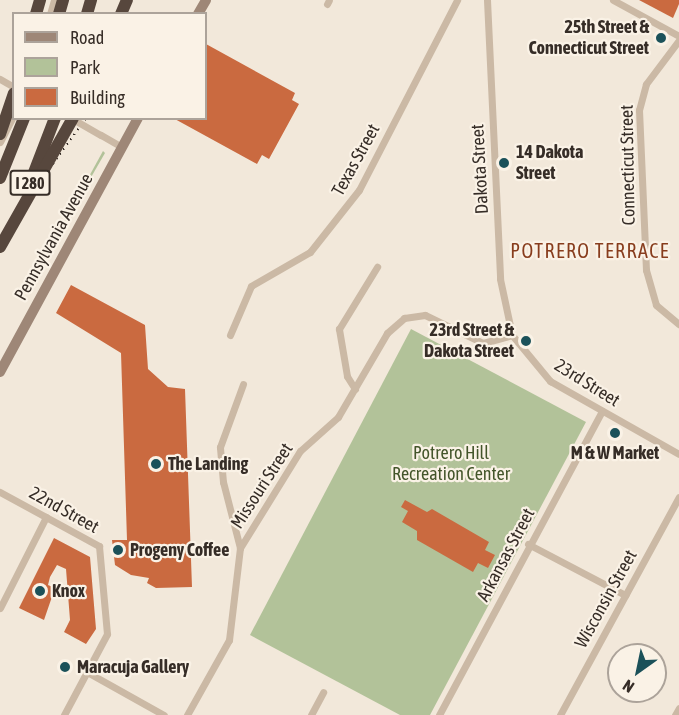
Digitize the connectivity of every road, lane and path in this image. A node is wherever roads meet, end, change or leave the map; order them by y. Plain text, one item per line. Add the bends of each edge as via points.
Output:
1 (458, 0) edge
2 (487, 0) edge
3 (613, 0) edge
4 (679, 38) edge
5 (12, 99) edge
6 (12, 119) edge
7 (23, 120) edge
8 (54, 120) edge
9 (71, 120) edge
10 (75, 120) edge
11 (137, 120) edge
12 (0, 134) edge
13 (0, 142) edge
14 (122, 147) junction
15 (0, 178) edge
16 (0, 247) edge
17 (377, 267) dead end
18 (679, 324) edge
19 (230, 335) dead end
20 (512, 335) junction
21 (0, 372) edge
22 (243, 384) dead end
23 (355, 389) junction
24 (602, 411) junction
25 (679, 454) edge
26 (0, 492) edge
27 (679, 497) edge
28 (46, 518) junction
29 (528, 544) junction
30 (240, 548) junction
31 (626, 596) junction
32 (0, 608) edge
33 (87, 672) junction
34 (323, 692) dead end
35 (679, 708) edge
36 (64, 715) edge
37 (164, 715) edge
38 (187, 715) edge
39 (311, 715) edge
40 (439, 715) edge
41 (560, 715) edge
42 (675, 715) edge

1 - 19 street, Texas Street via 350,204 310,252 251,286
2 - 20 street, Dakota Street via 500,279
3 - 4 street
4 - 18 street, Connecticut Street via 646,84 639,110 646,270 656,305
5 - 12 highway
6 - 13 street
7 - 15 highway, I 280
8 - 16 highway, I 280, bridge
9 - 16 highway, bridge
10 - 14 street, bridge
11 - 14 main road, Pennsylvania Avenue
14 - 21 main road, Pennsylvania Avenue
17 - 23 street via 339,329 346,376
20 - 23 street, Missouri Street via 483,343 425,315 404,318 395,324
20 - 24 street, 23rd Street via 550,381
22 - 30 street via 220,447 223,482
23 - 30 street, Missouri Street via 338,417 290,466
24 - 25 street, 23rd Street
24 - 29 street, Arkansas Street
26 - 28 street, 22nd Street
27 - 31 street, Wisconsin Street
28 - 32 street
28 - 33 street, 22nd Street via 99,546 107,634
29 - 31 street
29 - 40 street, Arkansas Street
30 - 38 street, Missouri Street via 230,640
31 - 41 street, Wisconsin Street
33 - 36 street
33 - 37 street
34 - 39 street
35 - 42 street

